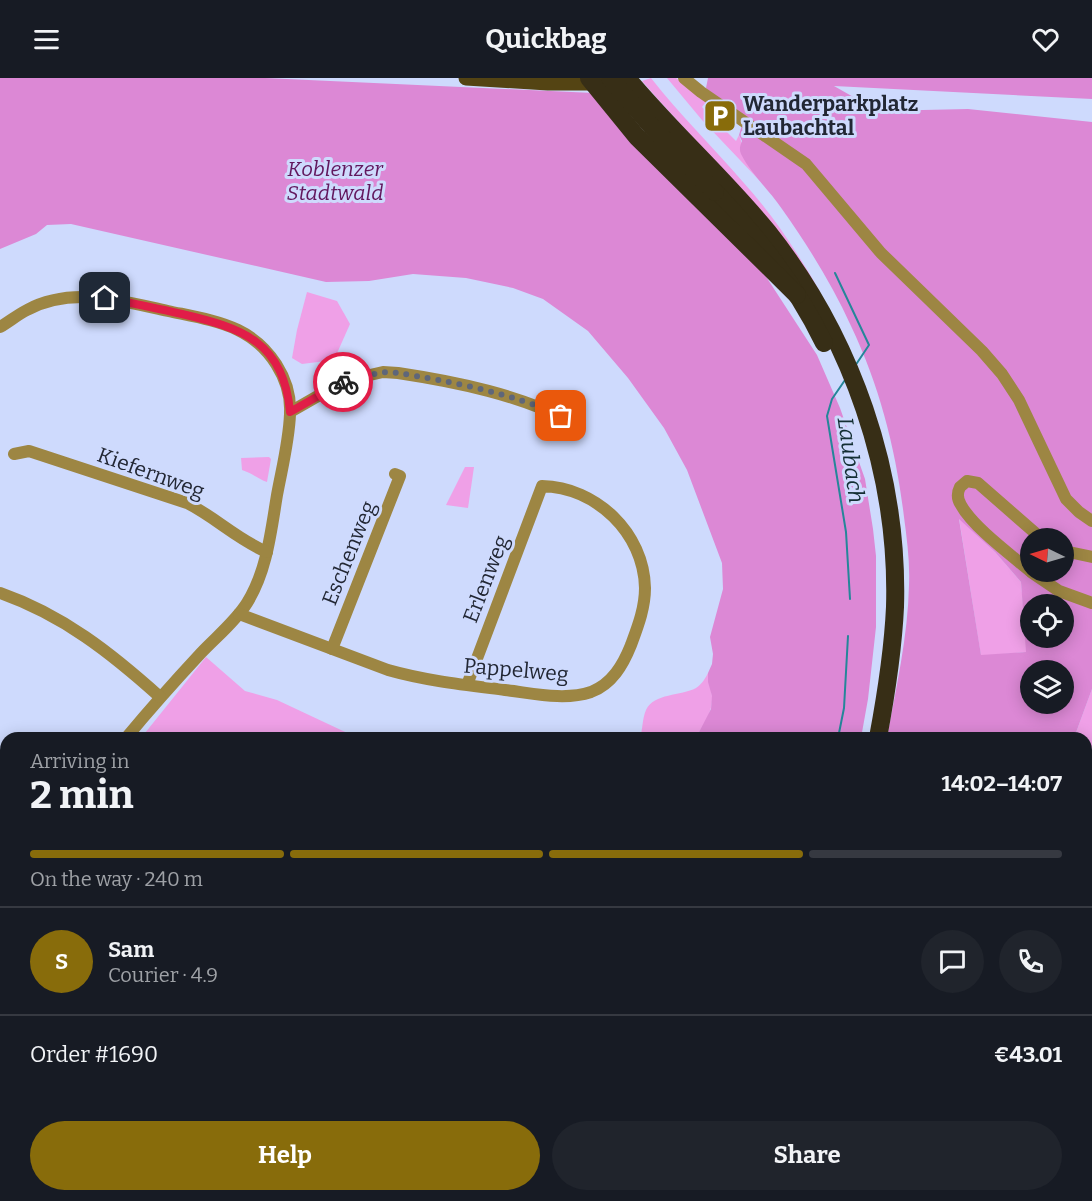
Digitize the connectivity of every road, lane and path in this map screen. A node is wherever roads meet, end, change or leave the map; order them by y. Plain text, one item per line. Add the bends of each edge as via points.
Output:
1 (466, 78) edge
2 (589, 78) edge
3 (610, 78) edge
4 (620, 78) edge
5 (627, 78) edge
6 (689, 80) edge
7 (797, 295) junction
8 (0, 327) edge
9 (290, 412) junction
10 (571, 430) dead end
11 (14, 454) dead end
12 (395, 474) dead end
13 (542, 486) joint
14 (1092, 521) edge
15 (1030, 528) edge
16 (267, 552) junction
17 (1074, 553) edge
18 (1092, 557) edge
19 (1020, 562) edge
20 (1047, 582) edge
21 (0, 593) edge
22 (1092, 603) edge
23 (239, 614) junction
24 (332, 649) junction
25 (467, 685) junction
26 (160, 697) junction
27 (131, 732) edge
28 (869, 732) edge
29 (879, 732) edge

1 - 4 main road via 576,84
2 - 7 highway, bridge via 637,136
3 - 7 highway, bridge via 754,235
5 - 29 highway via 732,189 787,257 829,325 857,389 883,472 894,546 893,630
6 - 14 street via 806,164 880,253 982,351 1019,400 1066,499
7 - 28 highway via 854,414 881,525 885,618
8 - 9 street via 45,303 84,296 227,325 251,338 278,366 286,382
9 - 10 street via 344,381 382,372 398,373 523,401 574,423
9 - 16 street
11 - 16 street, Kiefernweg via 29,452 187,503
12 - 24 street, Eschenweg via 400,476 390,504
13 - 25 street, Erlenweg
13 - 25 street, Pappelweg via 557,486 595,502 621,524 632,540 641,560 645,588 638,628 623,664 603,686 591,692 566,696
15 - 19 street via 978,483 967,481 960,487 958,497 966,513
16 - 23 street via 255,588
17 - 18 street
20 - 22 street via 1063,593
21 - 26 street via 78,630
23 - 24 street, Pappelweg
23 - 26 street
24 - 25 street, Pappelweg via 412,677
26 - 27 street

